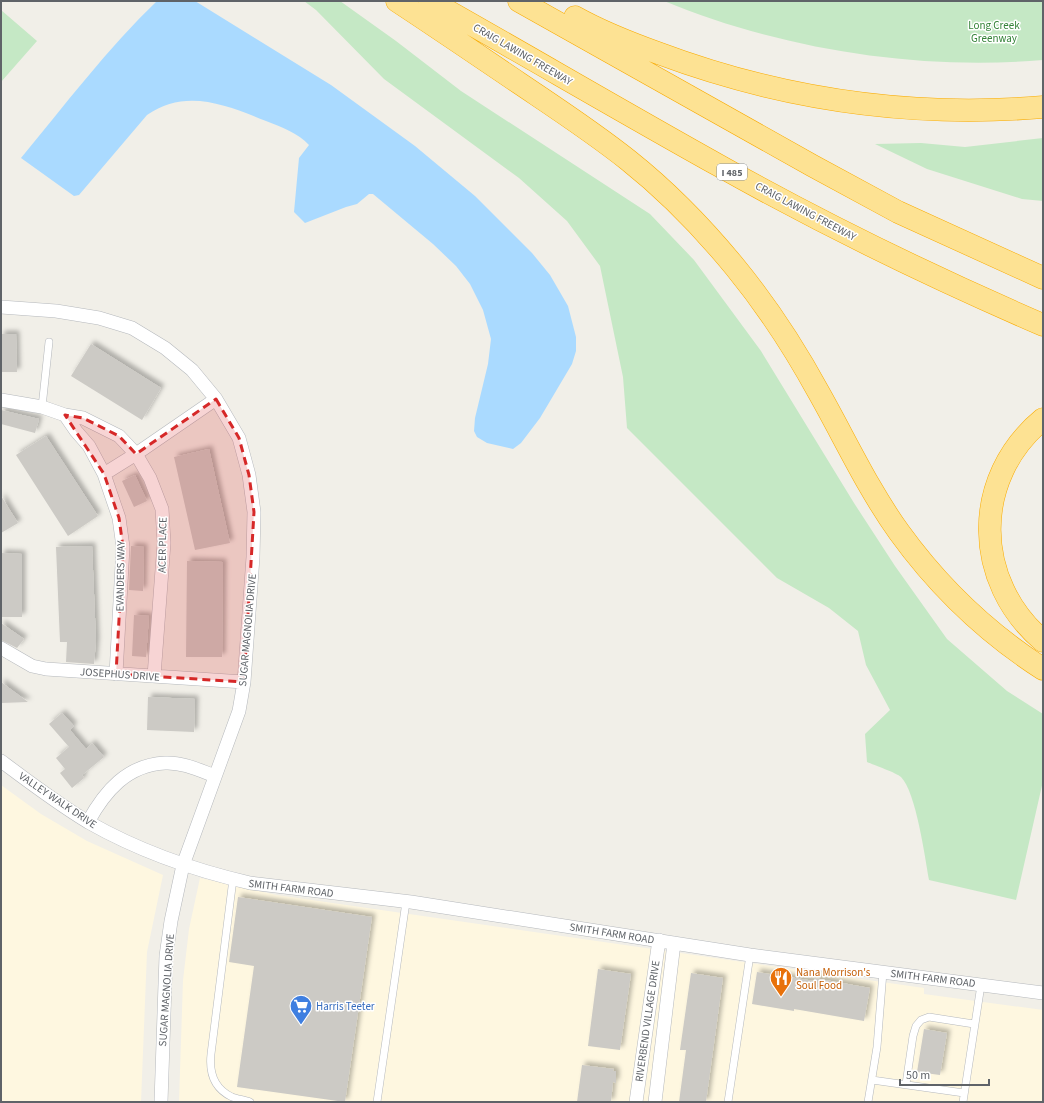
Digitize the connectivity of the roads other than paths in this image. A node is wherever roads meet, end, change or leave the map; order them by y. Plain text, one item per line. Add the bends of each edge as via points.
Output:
1 (398, 1) edge
2 (430, 1) edge
3 (519, 1) edge
4 (544, 1) edge
5 (1043, 107) edge
6 (1043, 278) edge
7 (1, 307) edge
8 (1043, 325) edge
9 (49, 342) dead end
10 (216, 399) junction
11 (1, 400) edge
12 (42, 407) junction
13 (65, 415) junction
14 (1043, 419) edge
15 (136, 454) junction
16 (104, 474) junction
17 (1043, 641) edge
18 (1, 648) edge
19 (1043, 669) edge
20 (116, 674) junction
21 (154, 676) junction
22 (244, 682) junction
23 (1, 761) edge
24 (215, 776) junction
25 (88, 822) junction
26 (183, 865) junction
27 (233, 879) junction
28 (406, 902) junction
29 (659, 940) junction
30 (674, 943) junction
31 (750, 955) junction
32 (883, 972) junction
33 (981, 985) junction
34 (1043, 993) edge
35 (974, 1024) junction
36 (872, 1080) junction
37 (906, 1084) junction
38 (964, 1093) junction
39 (161, 1102) edge
40 (250, 1102) edge
41 (377, 1102) edge
42 (636, 1102) edge
43 (655, 1102) edge
44 (728, 1102) edge
45 (868, 1102) edge
46 (963, 1102) edge

1 - 19 highway via 600,138 629,160 680,208 735,268 780,329 819,391 878,498 915,554 936,579 989,629
2 - 8 highway, CRAIG LAWING FREEWAY / I 485 via 718,165 818,218 894,257
3 - 6 highway via 898,212
4 - 5 highway via 594,27 688,64 801,94 913,109
7 - 10 street, SUGAR MAGNOLIA DRIVE via 56,311 99,318 132,328 165,348 192,370
9 - 12 lane
10 - 15 street
10 - 22 street, SUGAR MAGNOLIA DRIVE via 239,438 249,475 254,512
11 - 12 street
12 - 13 street
13 - 15 street, ACER PLACE via 83,418 118,436
13 - 16 street, EVANDERS WAY via 88,446
14 - 17 highway via 1019,443 999,478 994,494 989,537 991,554 1006,596 1027,626
15 - 16 street
15 - 21 street, ACER PLACE via 150,478 162,508 164,543
16 - 20 street, EVANDERS WAY via 119,518 122,547
18 - 20 street, JOSEPHUS DRIVE via 32,666
20 - 21 street, JOSEPHUS DRIVE
21 - 22 street, JOSEPHUS DRIVE
22 - 24 street, SUGAR MAGNOLIA DRIVE via 239,711
23 - 25 street, VALLEY WALK DRIVE
24 - 25 street via 189,766 166,763 142,768 111,788
24 - 26 street, SUGAR MAGNOLIA DRIVE
25 - 26 street, VALLEY WALK DRIVE via 134,846
26 - 27 street, SMITH FARM ROAD
26 - 39 street, SUGAR MAGNOLIA DRIVE via 166,956
27 - 28 street, SMITH FARM ROAD
27 - 40 lane via 210,1069 222,1091
28 - 29 street, SMITH FARM ROAD
28 - 41 lane
29 - 30 street, SMITH FARM ROAD
29 - 42 street, RIVERBEND VILLAGE DRIVE
30 - 31 street, SMITH FARM ROAD
30 - 43 street, RIVERBEND VILLAGE DRIVE
31 - 32 street, SMITH FARM ROAD
31 - 44 lane
32 - 33 street, SMITH FARM ROAD
32 - 36 lane
33 - 34 street, SMITH FARM ROAD
33 - 35 lane
35 - 37 lane via 929,1017 922,1020 916,1026 913,1036
35 - 38 lane
36 - 37 lane
36 - 45 lane
37 - 38 lane
38 - 46 lane

